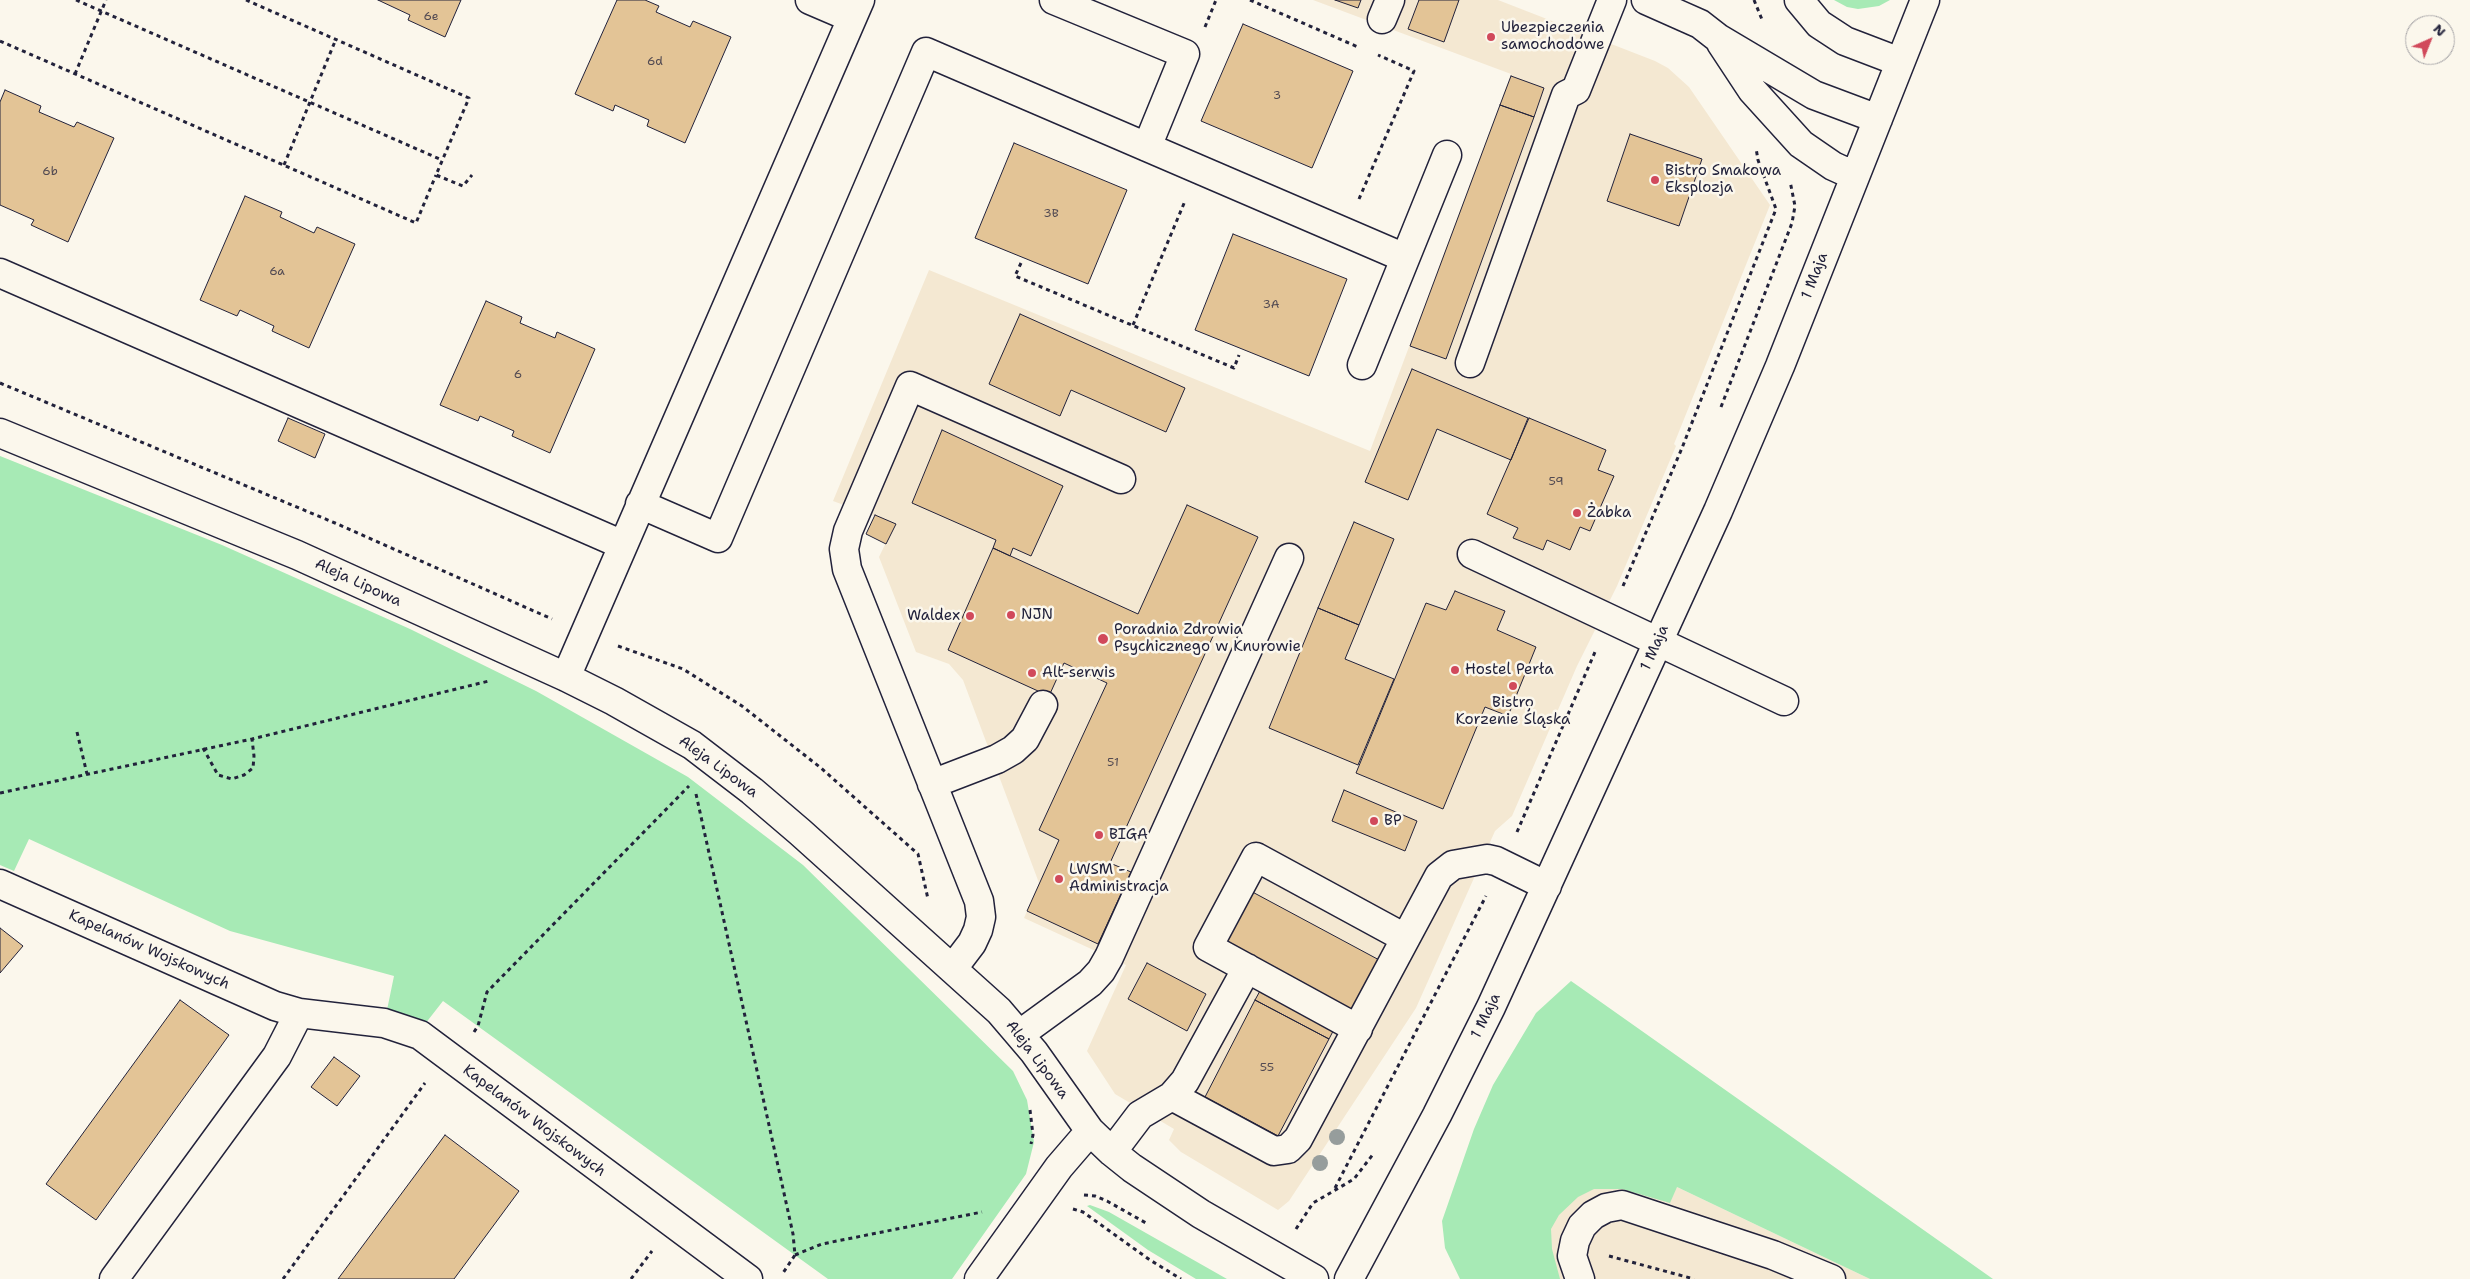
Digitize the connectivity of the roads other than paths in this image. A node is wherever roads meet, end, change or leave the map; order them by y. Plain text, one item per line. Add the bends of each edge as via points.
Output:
1 (810, 0) edge
2 (1054, 0) edge
3 (1612, 0) edge
4 (1646, 0) edge
5 (1799, 0) edge
6 (1925, 0) edge
7 (856, 9) edge
8 (1718, 38) junction
9 (1900, 62) junction
10 (1878, 119) junction
11 (1147, 147) junction
12 (1448, 156) dead end
13 (1855, 176) junction
14 (1405, 258) junction
15 (0, 273) edge
16 (1470, 363) dead end
17 (1362, 365) dead end
18 (0, 433) edge
19 (1121, 479) dead end
20 (640, 504) junction
21 (623, 545) junction
22 (1472, 554) dead end
23 (1289, 558) dead end
24 (1658, 642) junction
25 (566, 677) junction
26 (1784, 701) dead end
27 (1043, 704) dead end
28 (932, 784) junction
29 (0, 884) edge
30 (1547, 886) junction
31 (1405, 938) junction
32 (953, 968) junction
33 (1247, 968) junction
34 (299, 1013) junction
35 (1358, 1028) junction
36 (1020, 1034) junction
37 (1172, 1096) junction
38 (1090, 1131) junction
39 (1112, 1152) junction
40 (114, 1279) edge
41 (748, 1279) edge
42 (979, 1279) edge
43 (1314, 1279) edge
44 (1349, 1279) edge
45 (1580, 1279) edge
46 (1831, 1279) edge

1 - 7 street
2 - 11 street via 1185,54
3 - 16 street via 1576,90 1566,95
4 - 8 street via 1687,17
5 - 9 street via 1819,24 1845,41
6 - 9 street, 1 Maja
7 - 20 street
8 - 10 street via 1814,95
8 - 13 street via 1752,90 1801,144 1833,166
9 - 10 street, 1 Maja
10 - 13 street, 1 Maja
11 - 14 street
11 - 20 street via 926,52 718,538
12 - 14 street
13 - 24 street, 1 Maja via 1780,366
14 - 17 street
15 - 21 street
18 - 25 street, Aleja Lipowa via 243,531
19 - 28 street via 910,386 856,509 844,548 847,569
20 - 21 street
21 - 25 street
22 - 24 street
23 - 36 street via 1110,957 1090,983
24 - 26 street
24 - 30 street, 1 Maja
25 - 32 street, Aleja Lipowa via 654,722 709,757 808,838
27 - 28 street via 1025,739 1013,750
28 - 32 street via 979,902 981,917 978,930
29 - 34 street, Kapelanów Wojskowych via 275,1006
30 - 31 street via 1496,861 1479,860 1453,865 1439,876
30 - 44 street, 1 Maja via 1441,1107
31 - 33 street via 1256,857 1208,947
31 - 35 street
32 - 36 street, Aleja Lipowa
33 - 35 street
33 - 37 street via 1185,1081
34 - 40 street via 278,1056
34 - 41 street, Kapelanów Wojskowych via 384,1023 420,1035
35 - 37 street via 1298,1139 1288,1149 1274,1151
36 - 38 street, Aleja Lipowa
37 - 39 street via 1140,1115
38 - 39 street, Aleja Lipowa
38 - 42 street via 1059,1167
39 - 43 street, Aleja Lipowa via 1186,1204
45 - 46 street via 1572,1256 1582,1226 1606,1208 1622,1205 1773,1255

